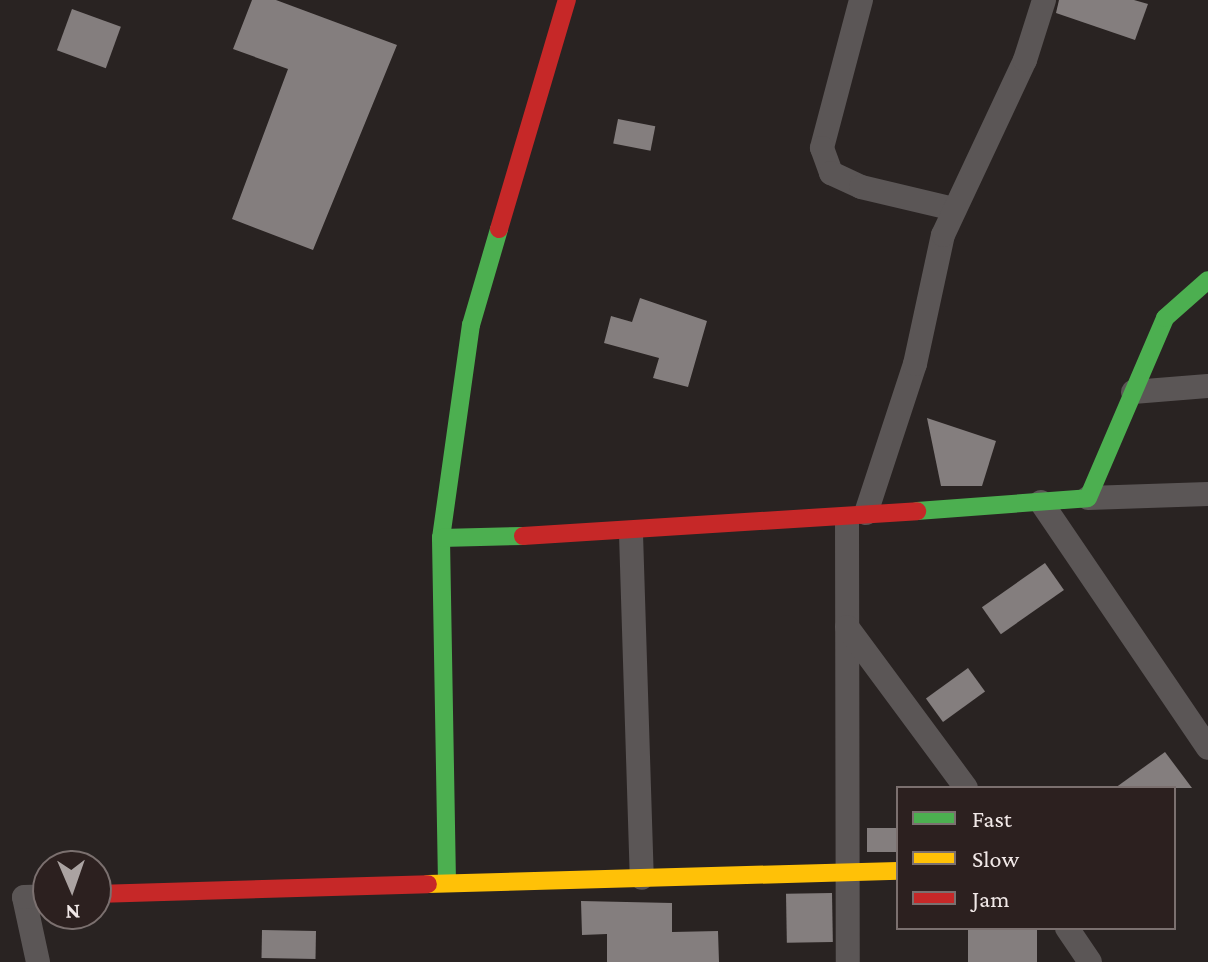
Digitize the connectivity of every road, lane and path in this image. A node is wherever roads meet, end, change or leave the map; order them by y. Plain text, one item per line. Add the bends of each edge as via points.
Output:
1 (567, 0) edge
2 (861, 0) edge
3 (1044, 0) edge
4 (954, 209) junction
5 (1208, 280) edge
6 (1208, 386) edge
7 (1133, 392) junction
8 (1208, 494) edge
9 (1088, 498) junction
10 (1041, 502) junction
11 (856, 516) junction
12 (631, 534) junction
13 (441, 538) junction
14 (847, 627) junction
15 (1208, 748) edge
16 (965, 786) edge
17 (896, 871) edge
18 (847, 872) junction
19 (642, 878) junction
20 (447, 883) junction
21 (112, 893) edge
22 (32, 897) edge
23 (1068, 930) edge
24 (38, 962) edge
25 (848, 962) edge
26 (1090, 962) edge

1 - 13 street via 471,325
2 - 4 street via 822,148 831,173 861,187
3 - 4 street via 1025,60
4 - 11 street via 915,364
5 - 7 street via 1174,304
6 - 7 street
7 - 9 street
8 - 9 street
9 - 10 street
10 - 11 street
10 - 15 street
11 - 12 street
11 - 14 street
12 - 13 street
12 - 19 street
13 - 20 street
14 - 16 street
14 - 18 street
17 - 18 street
18 - 19 street
18 - 25 street
19 - 20 street
20 - 21 street
22 - 24 street via 24,897
23 - 26 street

